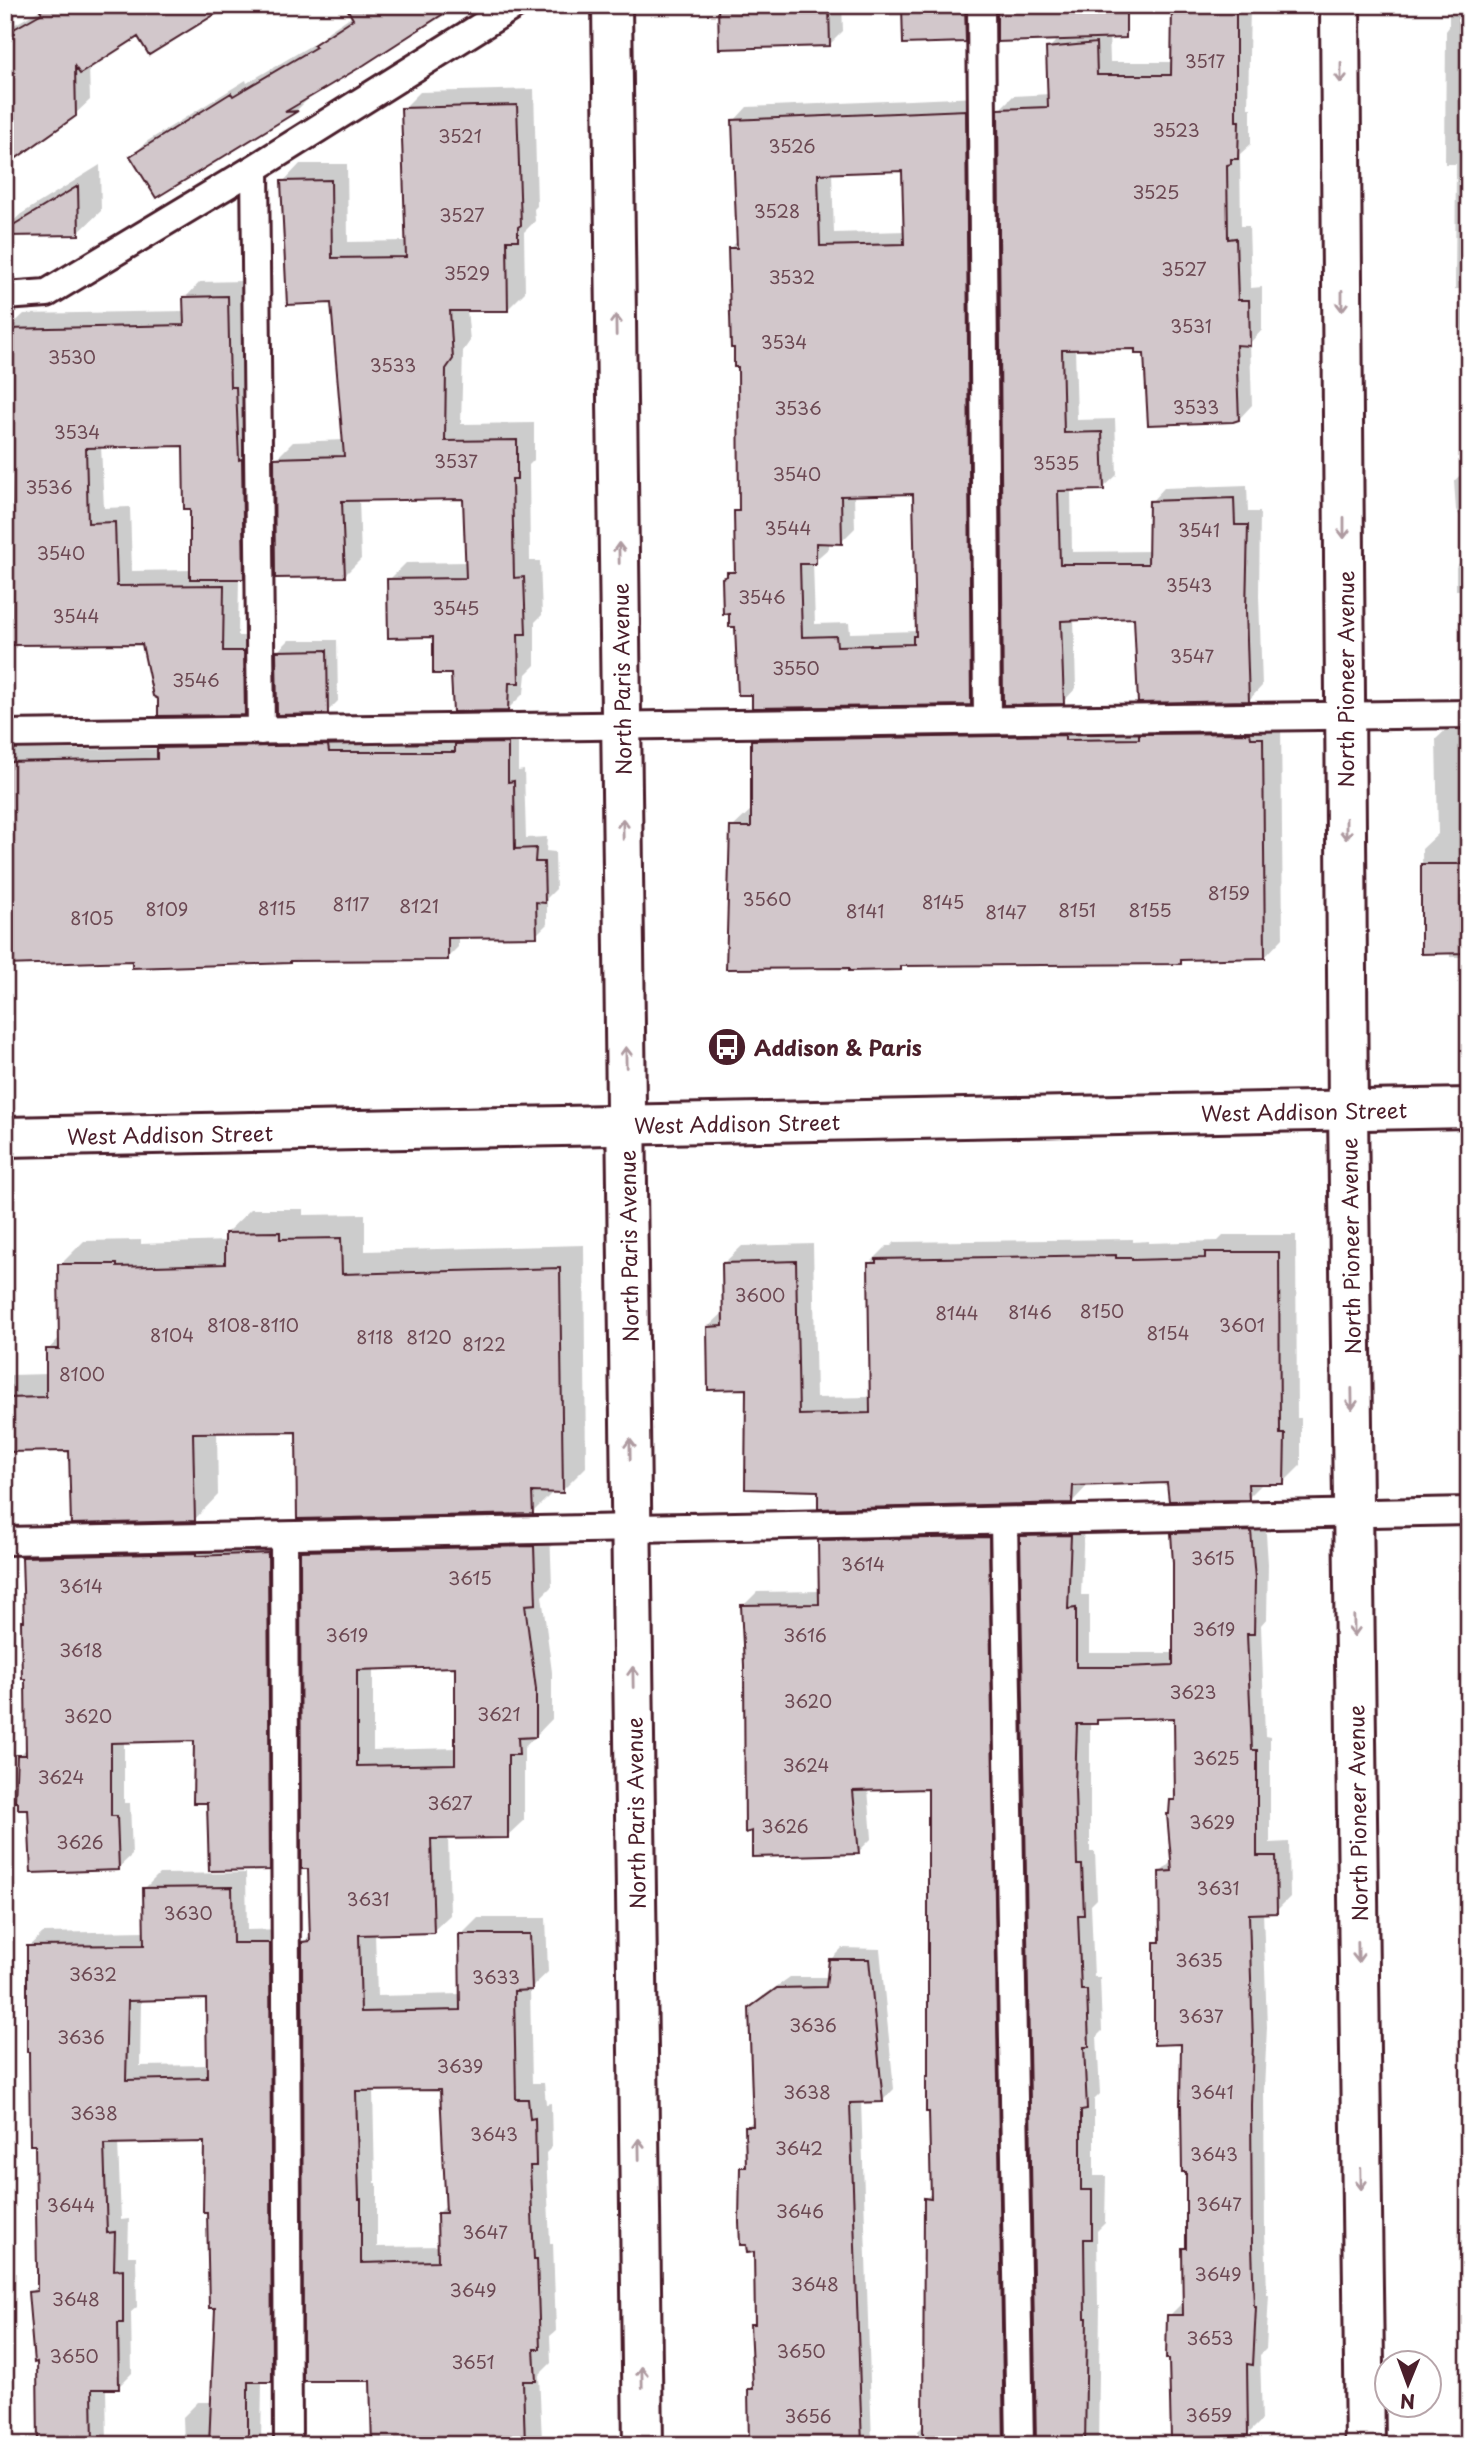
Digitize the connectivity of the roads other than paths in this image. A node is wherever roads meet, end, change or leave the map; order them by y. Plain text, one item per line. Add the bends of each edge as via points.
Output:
1 (516, 5) edge
2 (612, 5) edge
3 (981, 5) edge
4 (1340, 5) edge
5 (255, 168) junction
6 (5, 296) edge
7 (1469, 713) edge
8 (1345, 715) junction
9 (986, 720) junction
10 (621, 725) junction
11 (261, 731) junction
12 (5, 734) edge
13 (1469, 1108) edge
14 (1348, 1110) junction
15 (627, 1125) junction
16 (5, 1137) edge
17 (1469, 1511) edge
18 (1353, 1513) junction
19 (1004, 1521) junction
20 (631, 1528) junction
21 (284, 1536) junction
22 (5, 1541) edge
23 (288, 2445) edge
24 (643, 2445) edge
25 (1020, 2445) edge
26 (1364, 2445) edge

1 - 5 lane
10 -> 2 street, North Paris Avenue
3 - 9 lane
4 -> 8 street, North Pioneer Avenue
5 - 6 lane via 47,293
5 - 11 lane
7 - 8 lane
8 - 9 lane
8 -> 14 street, North Pioneer Avenue
9 - 10 lane
10 - 11 lane
15 -> 10 street, North Paris Avenue
11 - 12 lane
13 - 14 street, West Addison Street
14 - 15 street, West Addison Street
14 -> 18 street, North Pioneer Avenue
15 - 16 street, West Addison Street
20 -> 15 street, North Paris Avenue
17 - 18 lane
18 - 19 lane
18 -> 26 street, North Pioneer Avenue
19 - 20 lane
19 - 25 lane
20 - 21 lane
24 -> 20 street, North Paris Avenue
21 - 22 lane
21 - 23 lane

